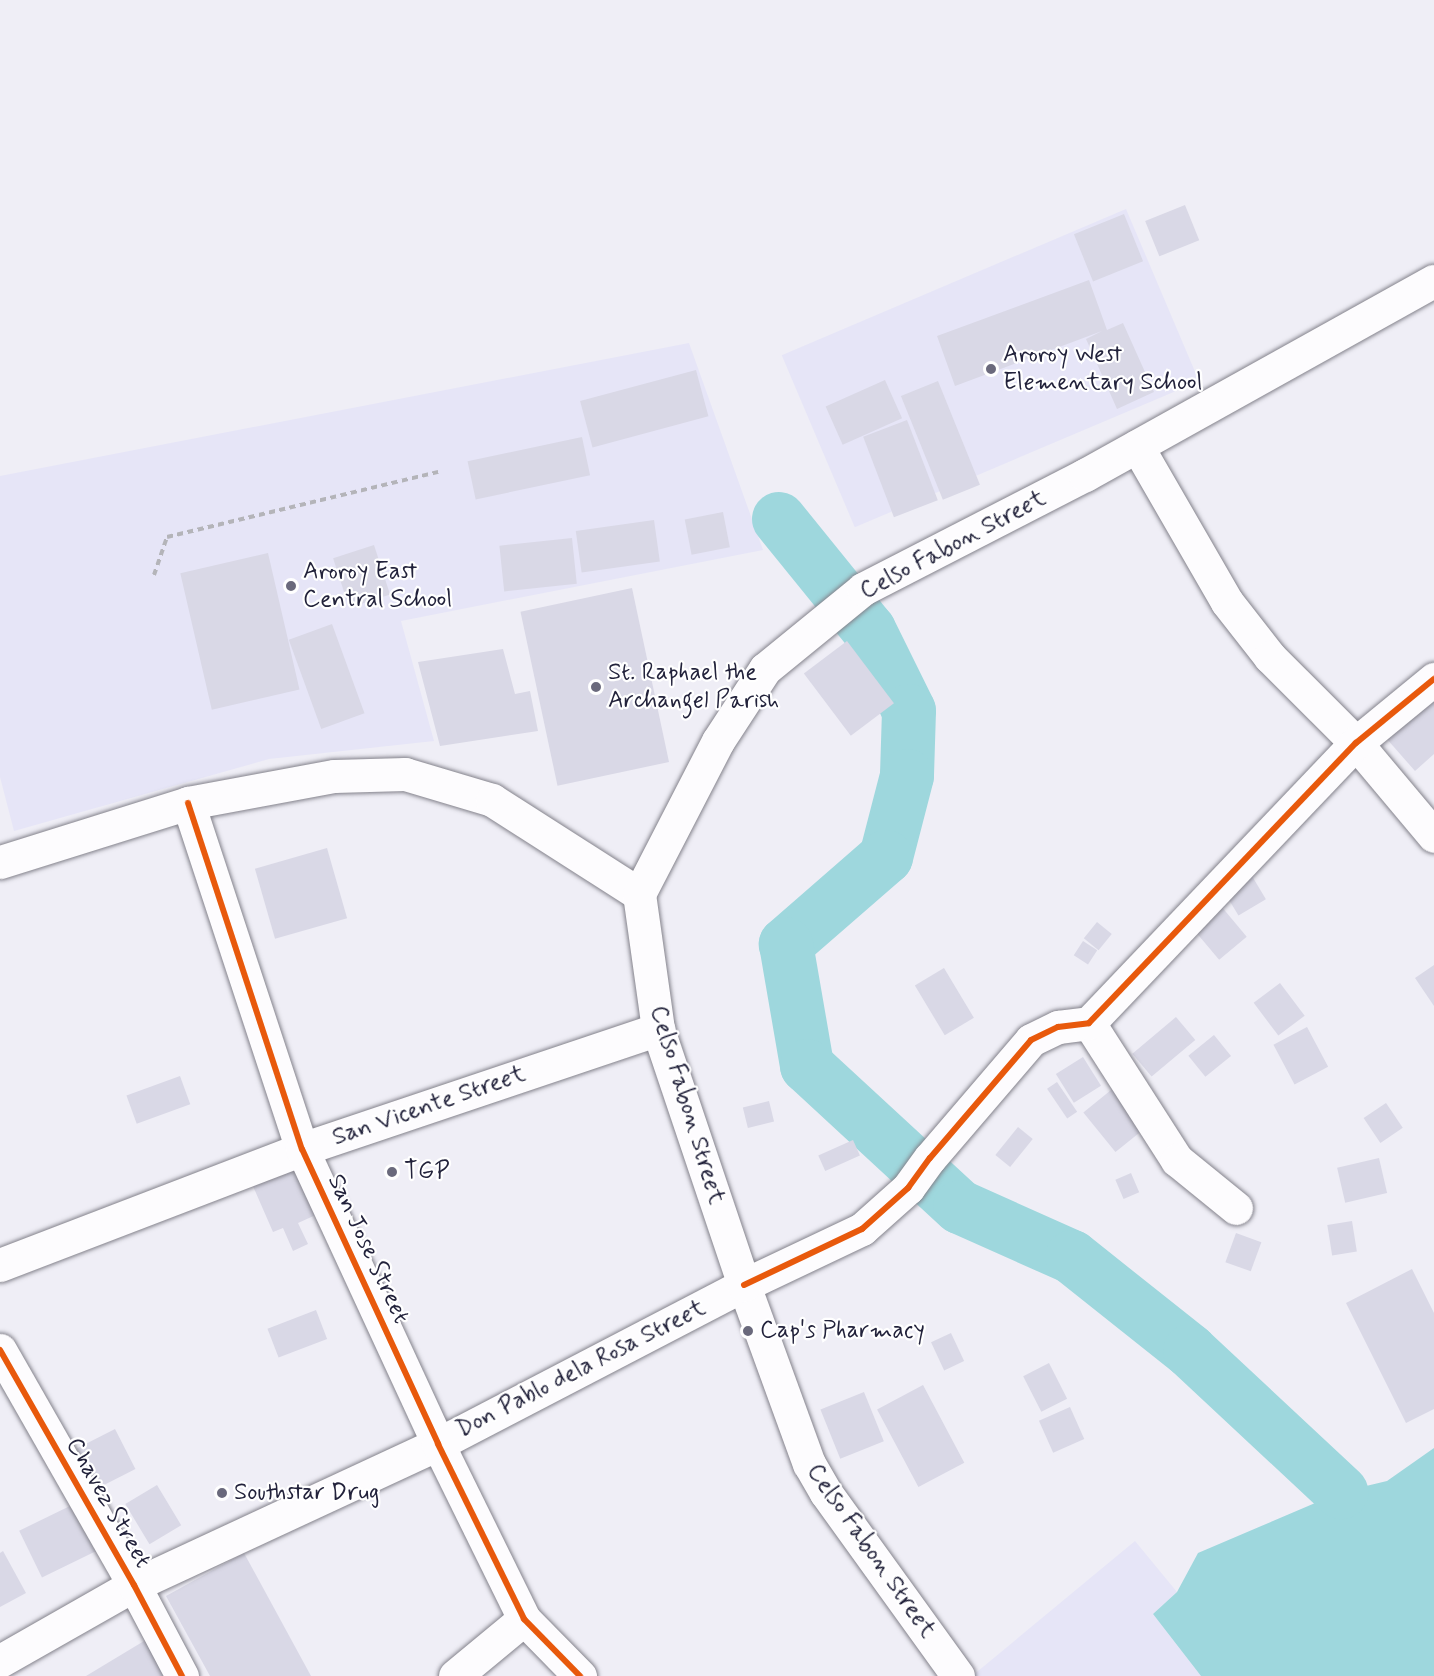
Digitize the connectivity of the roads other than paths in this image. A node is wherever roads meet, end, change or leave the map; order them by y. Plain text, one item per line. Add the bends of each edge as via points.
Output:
1 (1434, 281) edge
2 (1137, 446) junction
3 (1434, 679) edge
4 (1356, 743) junction
5 (188, 803) junction
6 (1434, 836) edge
7 (0, 862) edge
8 (639, 894) junction
9 (1089, 1023) junction
10 (658, 1029) junction
11 (302, 1149) junction
12 (1236, 1208) dead end
13 (0, 1265) edge
14 (744, 1285) junction
15 (0, 1350) edge
16 (438, 1444) junction
17 (134, 1585) junction
18 (524, 1619) junction
19 (0, 1661) edge
20 (182, 1676) edge
21 (455, 1676) edge
22 (580, 1676) edge
23 (958, 1676) edge

1 - 2 street, Celso Fabon Street
2 - 4 street via 1227,602 1270,657
2 - 8 street, Celso Fabon Street via 863,589 765,669 718,741
3 - 4 street
4 - 6 street
4 - 9 street
5 - 7 street
5 - 8 street via 334,776 405,774 492,800
5 - 11 street, San Jose Street
8 - 10 street, Celso Fabon Street
9 - 12 street via 1177,1160
9 - 14 street, Don Pablo dela Rosa Street via 1058,1027 1031,1040 908,1188 862,1230
10 - 11 street, San Vicente Street
10 - 14 street, Celso Fabon Street
11 - 13 street, San Vicente Street
11 - 16 street, San Jose Street
14 - 16 street, Don Pablo dela Rosa Street
14 - 23 street, Celso Fabon Street via 809,1464
15 - 17 street, Chavez Street
16 - 17 street, Don Pablo dela Rosa Street
16 - 18 street, San Jose Street
17 - 19 street, Don Pablo dela Rosa Street
17 - 20 street, Chavez Street
18 - 21 street
18 - 22 street, San Jose Street

